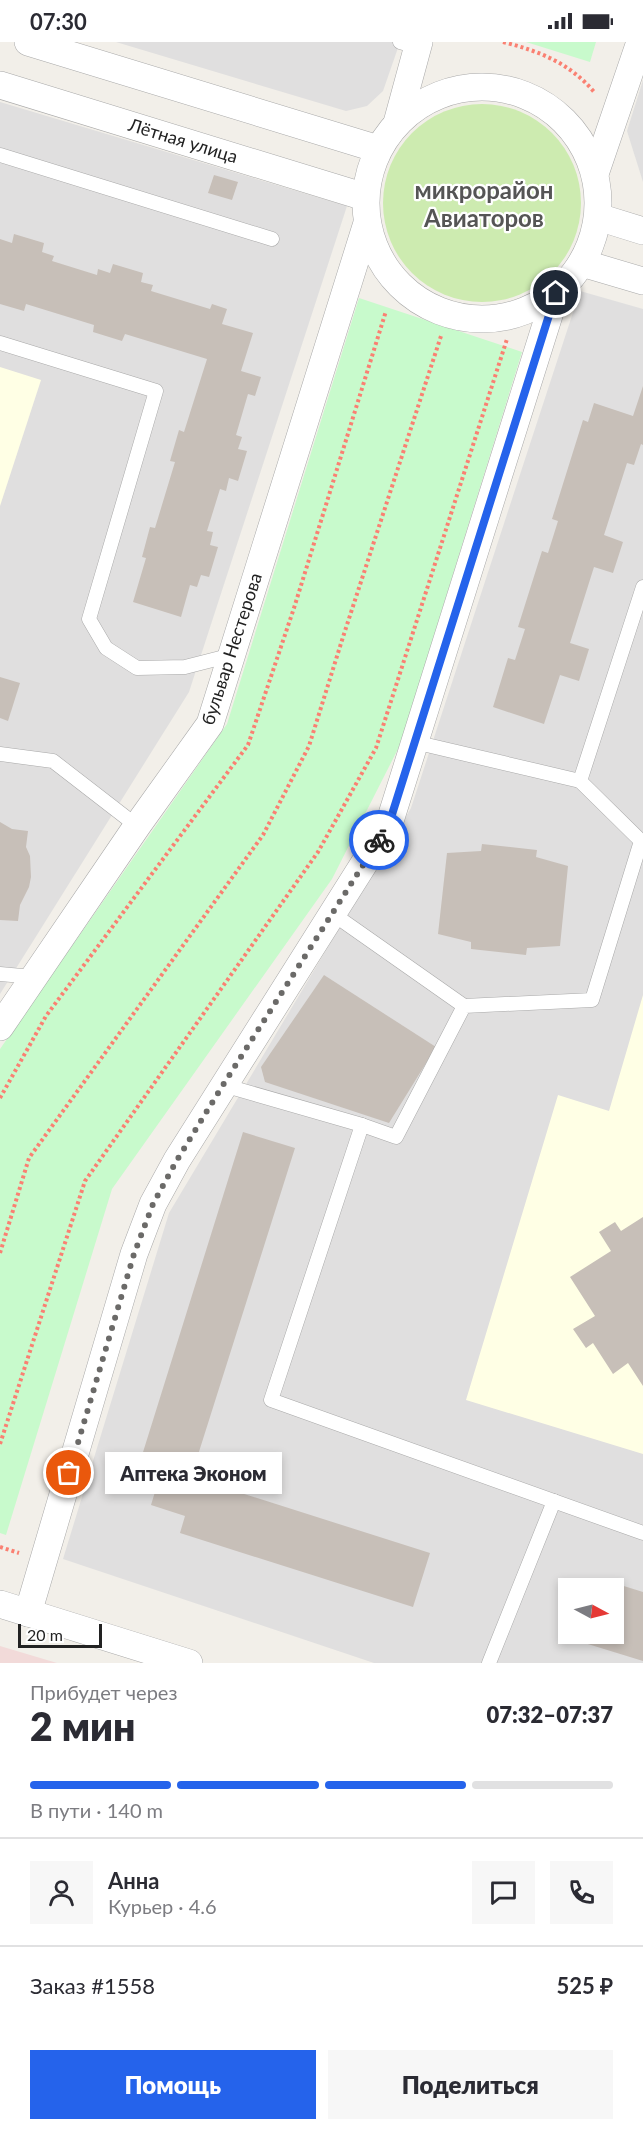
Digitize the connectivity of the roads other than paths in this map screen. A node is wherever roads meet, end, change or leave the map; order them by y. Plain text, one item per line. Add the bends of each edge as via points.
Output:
1 (28, 42) edge
2 (640, 42) edge
3 (412, 44) edge
4 (0, 84) edge
5 (397, 123) junction
6 (378, 149) junction
7 (0, 155) edge
8 (595, 174) junction
9 (366, 210) junction
10 (598, 217) junction
11 (643, 231) edge
12 (272, 239) dead end
13 (582, 263) junction
14 (643, 281) edge
15 (556, 293) junction
16 (0, 343) edge
17 (643, 587) edge
18 (232, 655) junction
19 (414, 742) junction
20 (0, 754) edge
21 (580, 781) junction
22 (137, 825) junction
23 (333, 914) junction
24 (0, 974) edge
25 (33, 977) junction
26 (464, 1006) junction
27 (0, 1027) edge
28 (223, 1085) junction
29 (362, 1125) junction
30 (554, 1501) junction
31 (643, 1533) edge
32 (0, 1604) edge
33 (28, 1613) junction
34 (189, 1663) edge
35 (489, 1663) edge

1 - 6 street
2 - 8 street
3 - 5 street
4 - 9 street, Лётная улица
5 - 6 street, бульвар Нестерова
5 - 8 street via 424,101 458,88 493,86 527,95 558,114 581,141
6 - 9 street, бульвар Нестерова via 369,172
7 - 12 lane
8 - 10 street
9 - 15 street via 378,256 398,284 426,306 458,318 493,319 526,311
9 - 18 street, бульвар Нестерова
10 - 11 street
10 - 13 street
13 - 14 street
13 - 15 street
15 - 19 street
16 - 18 lane via 156,391 89,619 106,648 137,668 184,667
17 - 21 lane
18 - 22 street, бульвар Нестерова via 210,724
19 - 21 lane
19 - 23 street via 389,824
20 - 22 lane via 53,761
21 - 26 lane via 641,841 592,1000
22 - 25 street, бульвар Нестерова
23 - 26 lane
23 - 28 street
24 - 25 lane
25 - 27 street, бульвар Нестерова
26 - 29 lane via 396,1137
28 - 29 lane
28 - 33 street via 153,1204 134,1254
29 - 30 lane via 271,1400
30 - 31 lane
30 - 35 lane
32 - 33 street
33 - 34 street

